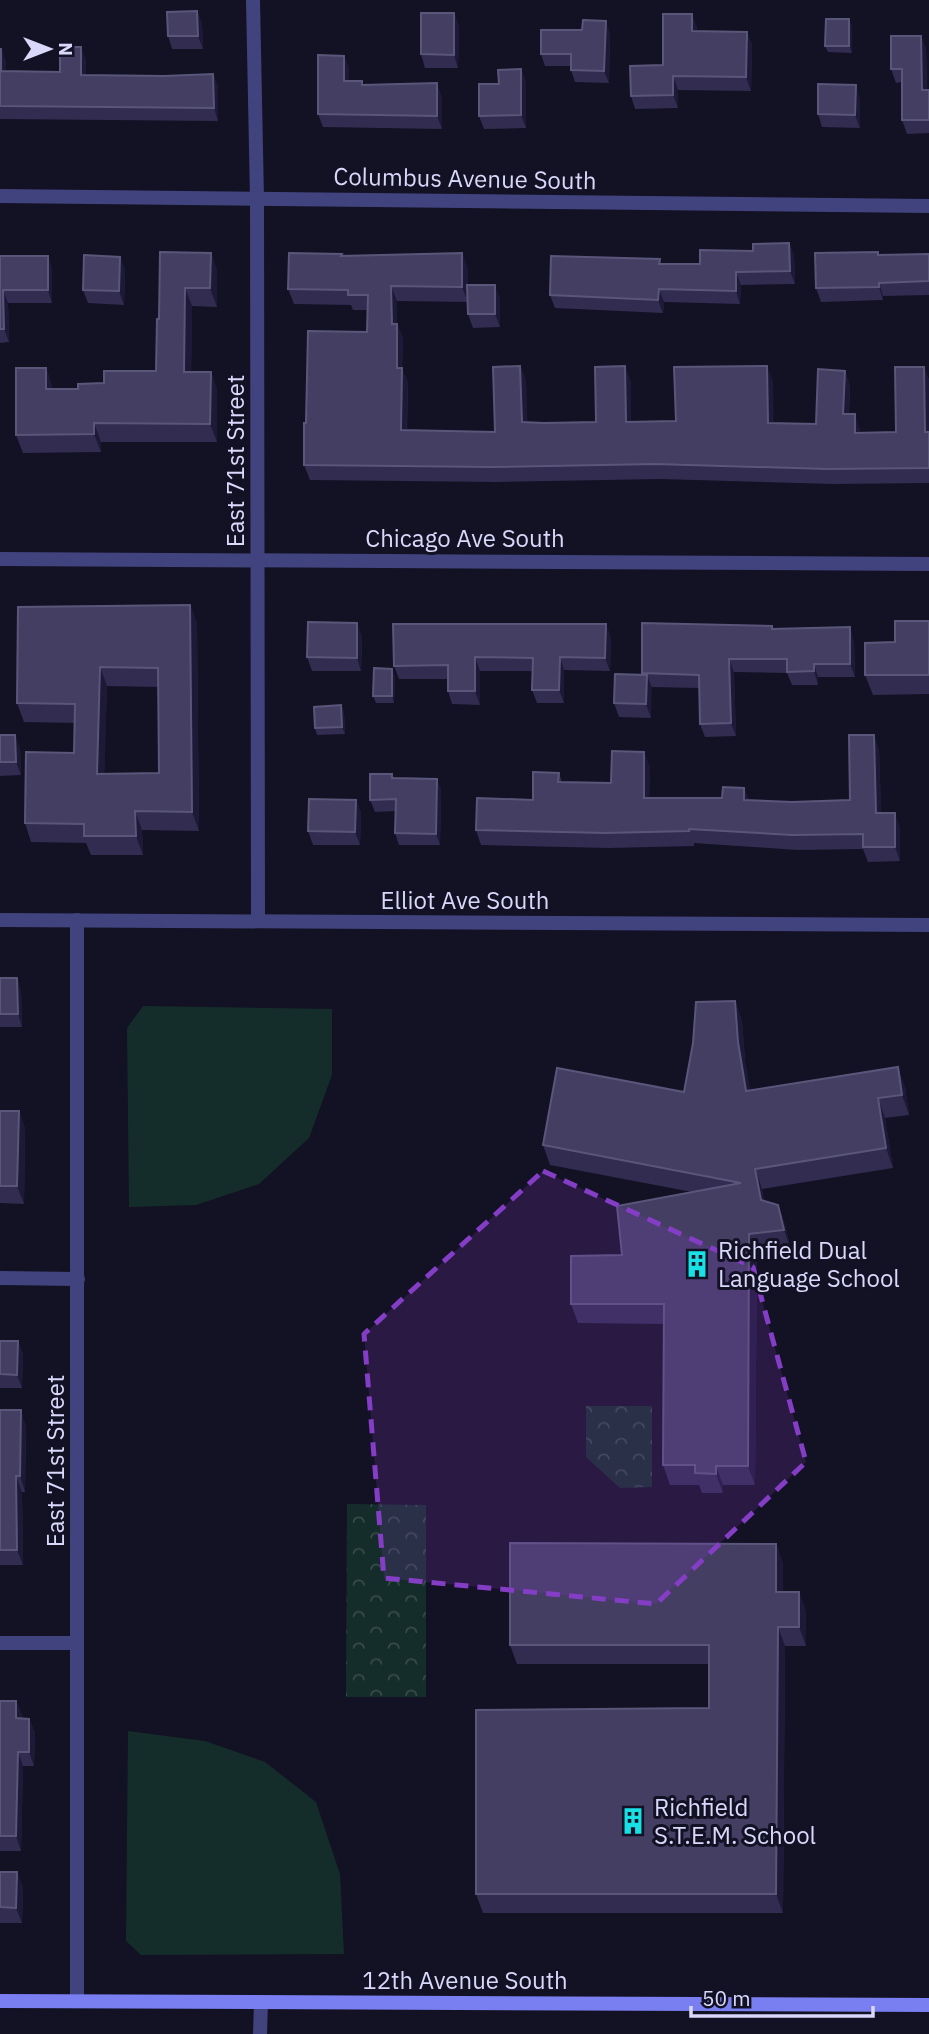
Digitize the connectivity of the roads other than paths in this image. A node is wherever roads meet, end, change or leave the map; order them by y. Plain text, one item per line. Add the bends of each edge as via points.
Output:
1 (253, 0) edge
2 (0, 197) edge
3 (257, 198) junction
4 (929, 206) edge
5 (0, 559) edge
6 (258, 559) junction
7 (929, 564) edge
8 (0, 920) edge
9 (78, 920) junction
10 (258, 921) junction
11 (929, 925) edge
12 (0, 1278) edge
13 (78, 1279) junction
14 (0, 1643) edge
15 (78, 1643) junction
16 (0, 2001) edge
17 (77, 2001) junction
18 (261, 2002) junction
19 (929, 2005) edge
20 (260, 2034) edge

1 - 3 street, East 71st Street
2 - 3 street, Columbus Avenue South
3 - 4 street, Columbus Avenue South
3 - 6 street, East 71st Street
5 - 6 street, Chicago Ave South
6 - 7 street, Chicago Ave South
6 - 10 street, East 71st Street
8 - 9 street, Elliot Ave South
9 - 10 street, Elliot Ave South
9 - 13 street, East 71st Street
10 - 11 street, Elliot Ave South
12 - 13 street
13 - 15 street, East 71st Street
14 - 15 street
15 - 17 street, East 71st Street
16 - 17 street, 12th Avenue South
17 - 18 street, 12th Avenue South
18 - 19 street, 12th Avenue South
18 - 20 street

